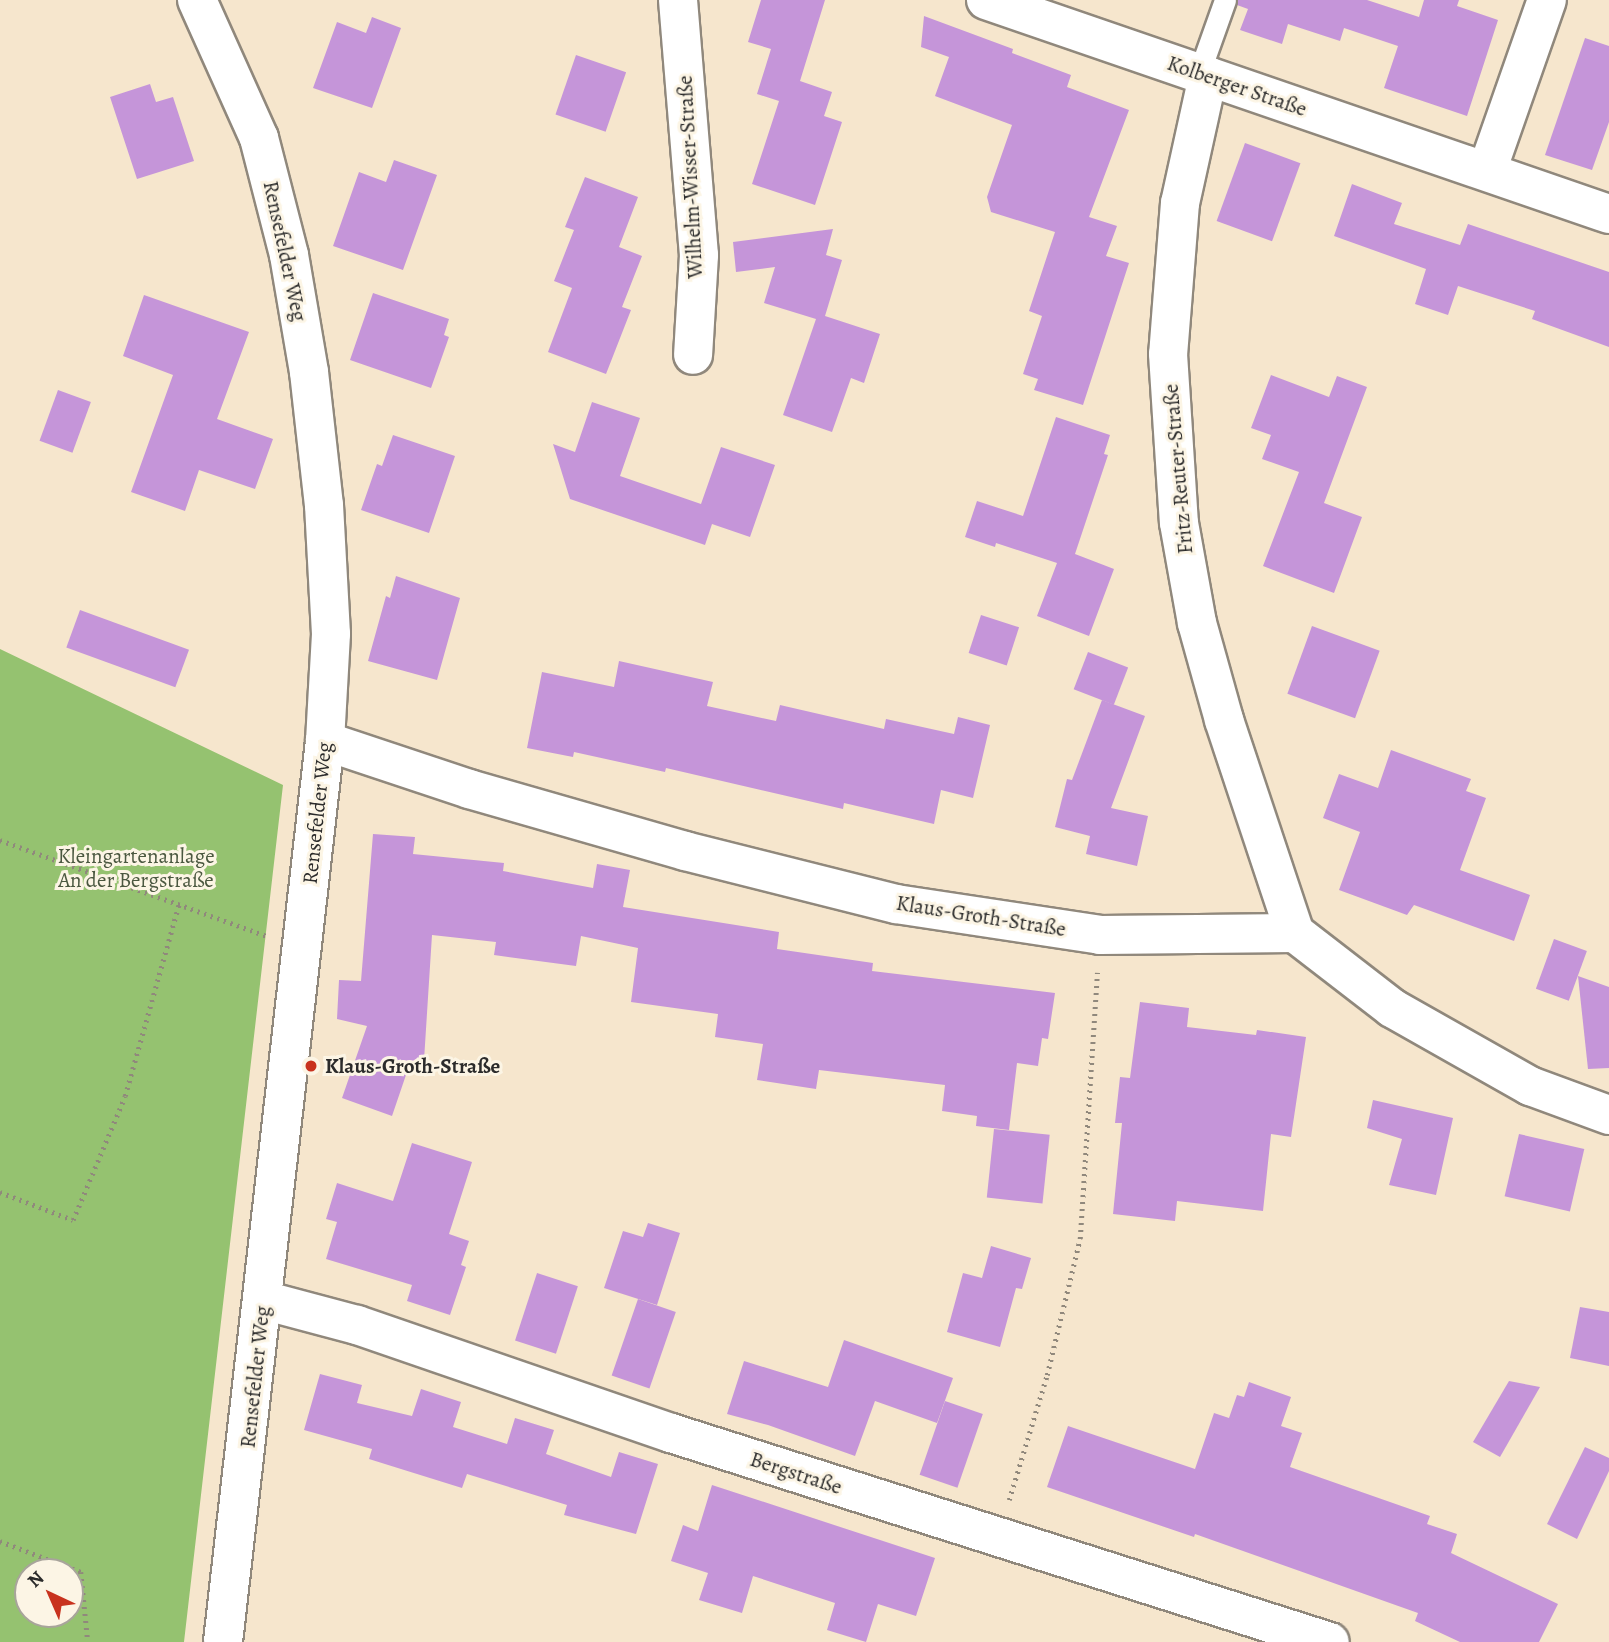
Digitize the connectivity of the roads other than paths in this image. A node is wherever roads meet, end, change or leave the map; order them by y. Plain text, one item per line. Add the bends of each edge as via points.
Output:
1 (197, 0) edge
2 (678, 0) edge
3 (986, 0) edge
4 (1225, 0) edge
5 (1547, 0) edge
6 (1203, 74) junction
7 (1487, 172) junction
8 (1609, 214) edge
9 (693, 355) dead end
10 (325, 741) junction
11 (1295, 933) junction
12 (1609, 1115) edge
13 (263, 1300) junction
14 (223, 1642) edge
15 (1330, 1642) edge

1 - 10 street, Rensefelder Weg via 259,138 292,268 324,505 331,634
2 - 9 street, Wilhelm-Wisser-Straße via 699,255
3 - 6 street, Kolberger Straße
4 - 6 lane
5 - 7 street
6 - 7 street, Kolberger Straße
6 - 11 street, Fritz-Reuter-Straße via 1180,203 1168,354 1179,523 1200,635 1224,720
7 - 8 street, Kolberger Straße
10 - 11 street, Klaus-Groth-Straße via 469,789 684,851 897,904 1100,934
10 - 13 street, Rensefelder Weg
11 - 12 street via 1392,1008 1530,1086
13 - 14 street, Rensefelder Weg
13 - 15 street, Bergstraße via 357,1325 671,1433

